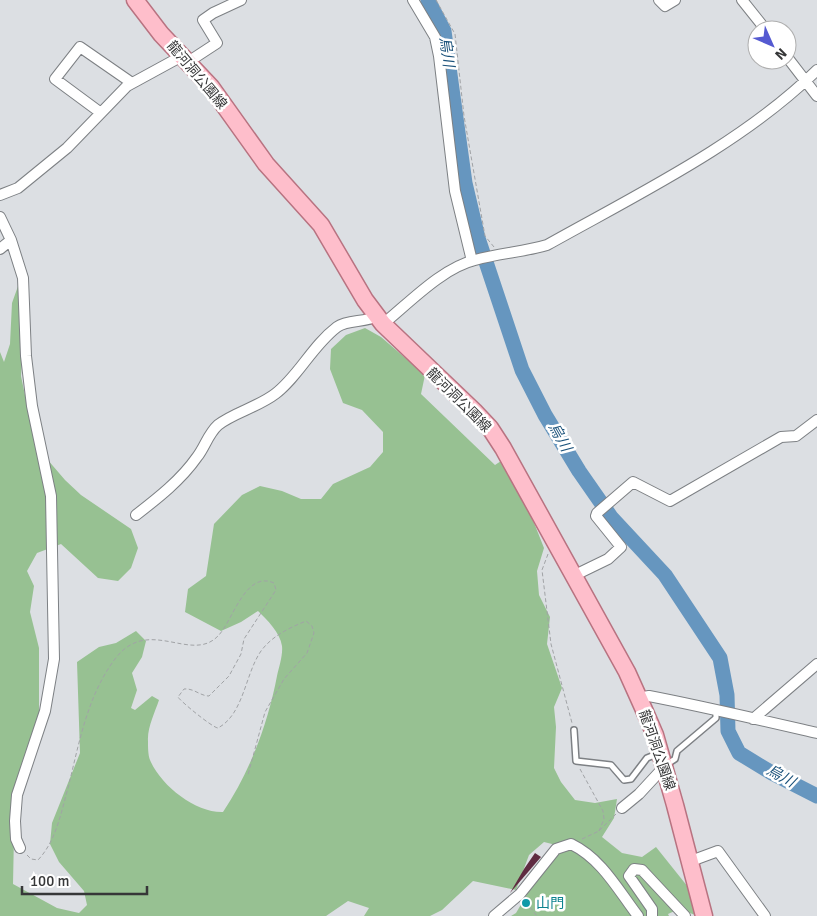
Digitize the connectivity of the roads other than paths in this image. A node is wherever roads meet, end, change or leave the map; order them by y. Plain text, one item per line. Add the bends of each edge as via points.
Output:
1 (135, 0) edge
2 (241, 0) edge
3 (413, 0) edge
4 (659, 0) edge
5 (675, 0) edge
6 (744, 1) edge
7 (758, 20) edge
8 (185, 59) junction
9 (797, 70) edge
10 (817, 70) edge
11 (806, 81) junction
12 (132, 83) junction
13 (817, 96) edge
14 (101, 113) junction
15 (0, 196) edge
16 (0, 217) edge
17 (11, 240) junction
18 (0, 249) edge
19 (474, 260) junction
20 (380, 320) junction
21 (817, 420) edge
22 (136, 515) dead end
23 (573, 576) junction
24 (817, 664) edge
25 (638, 698) junction
26 (716, 709) junction
27 (753, 719) junction
28 (574, 730) road end
29 (817, 733) edge
30 (662, 760) junction
31 (622, 808) road end
32 (20, 848) road end
33 (691, 861) junction
34 (494, 916) edge
35 (638, 916) edge
36 (652, 916) edge
37 (685, 916) edge
38 (704, 916) edge
39 (765, 916) edge

1 - 8 main road, 龍河洞公園線
2 - 8 street via 203,20 217,43
3 - 19 street via 435,37 455,191
4 - 5 street via 665,6
6 - 7 street
8 - 12 street
8 - 20 main road, 龍河洞公園線 via 211,87 266,164 321,225
9 - 11 street
10 - 11 street
11 - 13 street
11 - 19 street via 739,132 694,161 547,245
12 - 14 street
12 - 14 street via 80,47 55,79
14 - 15 street via 67,148 18,188
16 - 17 street
17 - 18 street
17 - 32 street via 22,278 32,406 52,496 55,621 54,659 46,704 17,796 16,839
19 - 20 street via 441,276
20 - 22 street via 358,320 339,325 307,356 282,389 265,402 218,425 179,478
20 - 23 main road, 龍河洞公園線 via 490,428
21 - 23 street via 796,436 781,437 670,501 633,482 596,516 621,547 608,559
23 - 25 main road, 龍河洞公園線 via 627,672
24 - 27 street
25 - 26 street via 649,696
25 - 30 main road, 龍河洞公園線
26 - 27 street
26 - 30 lane via 716,718 677,751 675,759
27 - 29 street
28 - 30 lane via 576,761 611,765 624,780 632,779 647,758
30 - 31 street via 640,794
30 - 33 main road, 龍河洞公園線
33 - 38 main road, 龍河洞公園線
33 - 39 street via 718,851
34 - 35 street via 520,894 556,850 570,844 584,850 597,863
36 - 37 street via 652,908 629,876 634,869 642,870

